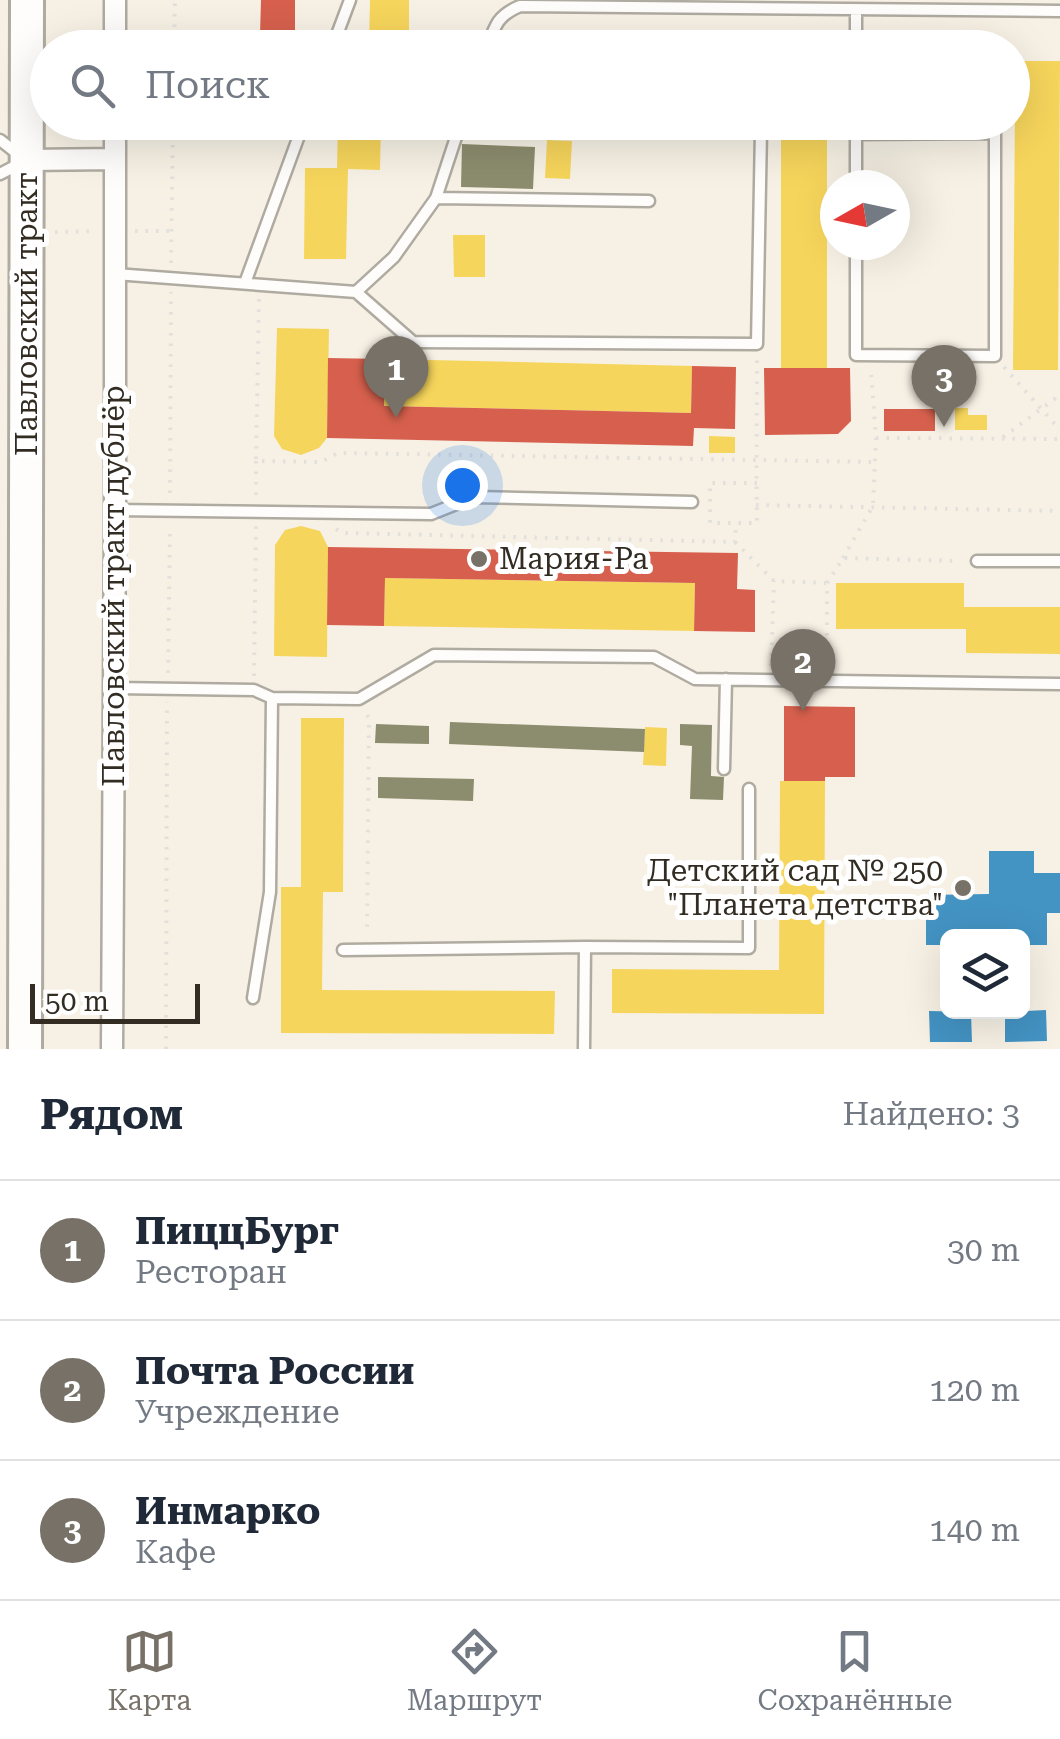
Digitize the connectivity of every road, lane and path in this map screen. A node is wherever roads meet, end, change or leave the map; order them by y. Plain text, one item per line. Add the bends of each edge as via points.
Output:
1 (115, 0) edge
2 (175, 0) edge
3 (350, 0) edge
4 (30, 7) edge
5 (856, 10) junction
6 (1060, 11) edge
7 (108, 30) edge
8 (174, 30) edge
9 (339, 30) edge
10 (494, 30) edge
11 (856, 30) edge
12 (0, 140) edge
13 (115, 140) edge
14 (173, 140) edge
15 (297, 140) edge
16 (456, 140) edge
17 (761, 140) edge
18 (856, 140) edge
19 (995, 140) edge
20 (115, 160) junction
21 (14, 167) edge
22 (856, 170) edge
23 (436, 198) junction
24 (649, 201) dead end
25 (171, 231) junction
26 (27, 232) junction
27 (115, 232) junction
28 (856, 260) edge
29 (115, 274) junction
30 (171, 276) junction
31 (245, 283) junction
32 (259, 285) junction
33 (356, 292) junction
34 (757, 344) junction
35 (870, 355) junction
36 (994, 356) junction
37 (1060, 395) edge
38 (1041, 409) junction
39 (1060, 430) edge
40 (876, 438) junction
41 (1000, 439) junction
42 (1060, 439) edge
43 (256, 460) junction
44 (757, 461) junction
45 (876, 462) junction
46 (757, 482) junction
47 (692, 502) dead end
48 (756, 505) junction
49 (873, 506) junction
50 (115, 510) junction
51 (170, 511) junction
52 (1060, 511) edge
53 (256, 512) junction
54 (736, 523) junction
55 (256, 527) junction
56 (268, 527) dead end
57 (334, 527) dead end
58 (735, 542) junction
59 (844, 558) junction
60 (978, 562) joint
61 (1060, 562) edge
62 (774, 581) junction
63 (827, 582) junction
64 (726, 679) junction
65 (771, 680) junction
66 (826, 682) junction
67 (1060, 684) edge
68 (114, 688) junction
69 (168, 688) junction
70 (254, 690) junction
71 (272, 698) junction
72 (359, 699) junction
73 (724, 769) dead end
74 (749, 789) dead end
75 (585, 947) junction
76 (343, 950) dead end
77 (367, 950) junction
78 (253, 998) dead end
79 (25, 1049) edge
80 (112, 1049) edge
81 (166, 1049) edge
82 (584, 1049) edge

1 - 7 street
2 - 8 path
3 - 9 lane
4 - 21 main road, Павловский тракт
5 - 6 lane
5 - 10 lane via 520,6 505,12
5 - 11 lane
12 - 21 lane
13 - 20 street, Павловский тракт дублёр
14 - 25 path
15 - 31 lane
16 - 23 lane
17 - 34 lane
18 - 22 lane
19 - 36 lane
20 - 21 street
20 - 27 street, Павловский тракт дублёр
21 - 26 main road, Павловский тракт
23 - 24 lane
23 - 33 lane via 394,257
25 - 27 path
25 - 30 path
26 - 27 path
26 - 79 main road, Павловский тракт via 20,805
27 - 29 street, Павловский тракт дублёр
28 - 35 lane via 856,355
29 - 30 lane
29 - 50 street, Павловский тракт дублёр
30 - 31 lane
30 - 51 path
31 - 32 lane
32 - 33 lane
32 - 43 path
33 - 34 lane via 413,342
34 - 44 path
35 - 36 lane
35 - 40 path
36 - 38 path
37 - 38 path
38 - 39 path
38 - 41 path
40 - 41 path
40 - 45 path
41 - 42 path
43 - 44 path via 321,462 338,453
43 - 53 path
44 - 45 path
44 - 46 path
45 - 49 path
46 - 48 path
46 - 54 path via 710,482 710,523
47 - 53 lane via 474,497 430,514
48 - 49 path
48 - 54 path via 756,523
49 - 52 path
49 - 59 path
50 - 51 lane
50 - 68 street, Павловский тракт дублёр
51 - 53 lane
51 - 69 path
53 - 55 path
54 - 58 path
55 - 56 path
55 - 70 path
57 - 58 path via 342,534
58 - 62 path
59 - 60 path
59 - 63 path
60 - 61 lane
62 - 63 path
62 - 65 path
63 - 66 path
64 - 65 lane
64 - 72 lane via 695,678 654,657 434,655
64 - 73 lane
65 - 66 lane
66 - 67 lane
68 - 69 lane
68 - 80 street, Павловский тракт дублёр
69 - 70 lane
69 - 81 path
70 - 71 lane
71 - 72 lane
71 - 78 lane via 270,892
72 - 77 path via 369,718
74 - 75 lane via 750,948
75 - 77 lane
75 - 82 lane
76 - 77 lane

